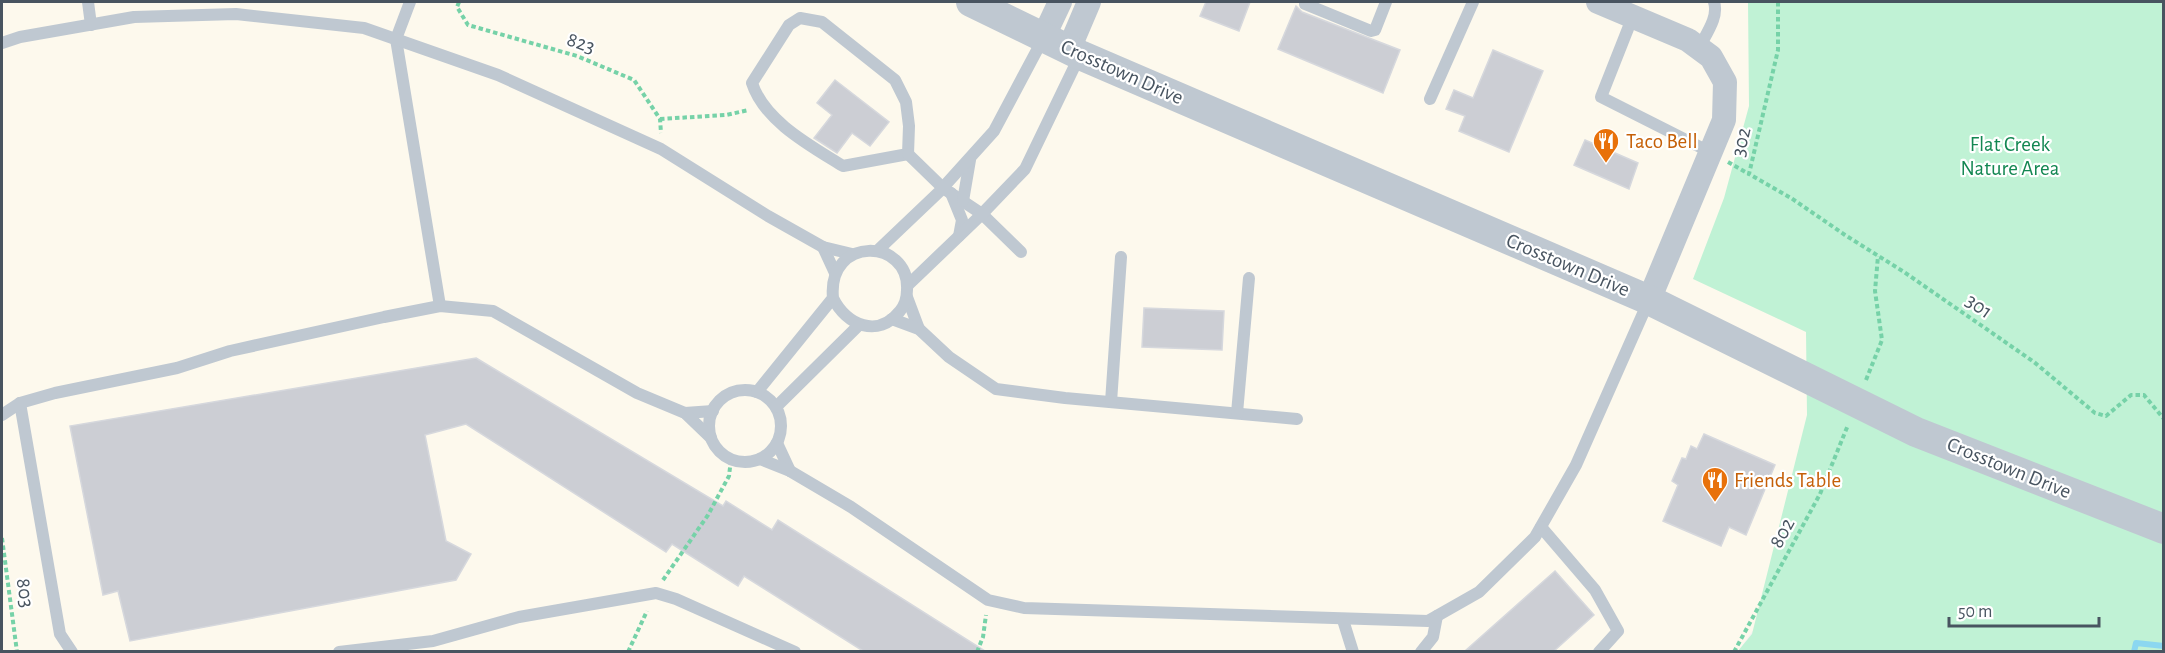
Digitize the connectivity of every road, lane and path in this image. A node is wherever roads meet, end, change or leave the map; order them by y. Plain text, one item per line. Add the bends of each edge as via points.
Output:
1 (88, 2) edge
2 (239, 2) edge
3 (410, 2) edge
4 (459, 2) edge
5 (971, 2) edge
6 (1060, 2) edge
7 (1089, 2) edge
8 (1305, 2) edge
9 (1386, 2) edge
10 (1473, 2) edge
11 (1598, 2) edge
12 (1714, 2) edge
13 (1778, 2) edge
14 (242, 15) junction
15 (1633, 16) junction
16 (92, 25) junction
17 (396, 39) junction
18 (2, 43) edge
19 (1064, 47) junction
20 (1700, 48) junction
21 (1430, 99) dead end
22 (764, 107) junction
23 (660, 118) junction
24 (661, 149) junction
25 (1710, 152) junction
26 (908, 154) junction
27 (970, 158) junction
28 (947, 190) junction
29 (963, 201) junction
30 (982, 214) junction
31 (959, 236) junction
32 (823, 247) junction
33 (877, 251) junction
34 (1021, 252) dead end
35 (852, 254) junction
36 (1122, 256) dead end
37 (1878, 256) junction
38 (835, 273) junction
39 (1249, 278) dead end
40 (907, 291) junction
41 (833, 298) junction
42 (1649, 300) junction
43 (440, 306) junction
44 (892, 319) junction
45 (859, 325) junction
46 (919, 329) junction
47 (1863, 384) dead end
48 (757, 392) junction
49 (1111, 402) junction
50 (20, 403) junction
51 (776, 407) junction
52 (713, 411) junction
53 (685, 413) junction
54 (1237, 414) junction
55 (2, 415) edge
56 (1297, 419) dead end
57 (2163, 419) edge
58 (1848, 424) dead end
59 (711, 438) junction
60 (777, 443) junction
61 (731, 459) junction
62 (760, 459) junction
63 (790, 471) junction
64 (1541, 526) junction
65 (2163, 530) edge
66 (2, 538) edge
67 (656, 593) junction
68 (988, 600) junction
69 (1437, 616) junction
70 (1343, 620) junction
71 (629, 650) edge
72 (17, 651) edge
73 (72, 651) edge
74 (339, 651) edge
75 (795, 651) edge
76 (976, 651) edge
77 (1353, 651) edge
78 (1421, 651) edge
79 (1599, 651) edge
80 (1734, 651) edge

1 - 16 lane
2 - 14 lane
3 - 17 lane
4 - 23 path, 823 via 457,7 468,25 577,56 634,80
5 - 19 street, Crosstown Drive
6 - 19 street
7 - 19 street
8 - 9 lane via 1371,31
10 - 21 lane
11 - 15 street
12 - 20 lane via 1713,22
13 - 37 path, 302 via 1778,50 1749,174
14 - 16 lane via 134,17
14 - 17 lane via 363,28
15 - 20 street
15 - 25 lane via 1601,97
16 - 18 lane
17 - 24 lane via 498,75
17 - 43 lane
19 - 27 lane
19 - 30 lane via 1025,169
19 - 42 street, Crosstown Drive
20 - 25 street via 1711,57 1725,82 1724,120
22 - 23 path via 726,115
22 - 26 lane via 804,141 843,166
22 - 26 lane via 753,83 789,25 800,18 822,22 895,80 906,102
23 - 24 path
24 - 32 lane
25 - 42 street
26 - 28 lane
27 - 28 lane
27 - 29 lane
28 - 29 lane
28 - 31 lane via 962,220
28 - 33 lane
29 - 30 lane
30 - 31 lane
30 - 34 lane
31 - 40 lane
32 - 35 lane
32 - 38 lane
33 - 35 lane
33 - 40 lane via 898,263 905,273
35 - 38 lane
36 - 49 lane
37 - 47 path via 1875,291 1882,340
37 - 57 path, 301 via 2034,362 2095,413 2106,416 2130,395 2144,395
38 - 41 lane
39 - 54 lane
40 - 44 lane via 899,313
40 - 46 lane
41 - 45 lane via 847,319
41 - 48 lane
42 - 64 lane via 1576,465
42 - 65 street, Crosstown Drive via 1916,432
43 - 50 lane via 230,351 177,368
43 - 53 lane via 493,311 637,393
44 - 45 lane via 882,324
44 - 46 lane
45 - 51 lane
46 - 49 lane via 949,357 996,388
48 - 51 lane
48 - 52 lane via 746,390 726,395
49 - 54 lane
50 - 55 lane
50 - 73 lane via 60,634
51 - 60 lane via 781,419
52 - 53 lane
52 - 59 lane
53 - 59 lane
54 - 56 lane
58 - 80 path, 802 via 1820,494
59 - 61 lane
60 - 62 lane
60 - 63 lane
61 - 62 lane
61 - 67 path via 729,476 708,515
62 - 63 lane
63 - 68 lane via 851,507
64 - 69 lane via 1535,537 1479,592
64 - 79 lane via 1595,590 1618,631
66 - 72 path, 803
67 - 71 path
67 - 74 lane via 519,617 433,641
67 - 75 lane
68 - 70 lane via 1024,608
68 - 76 path via 983,636
69 - 70 lane via 1428,621
69 - 78 lane via 1433,637
70 - 77 lane

